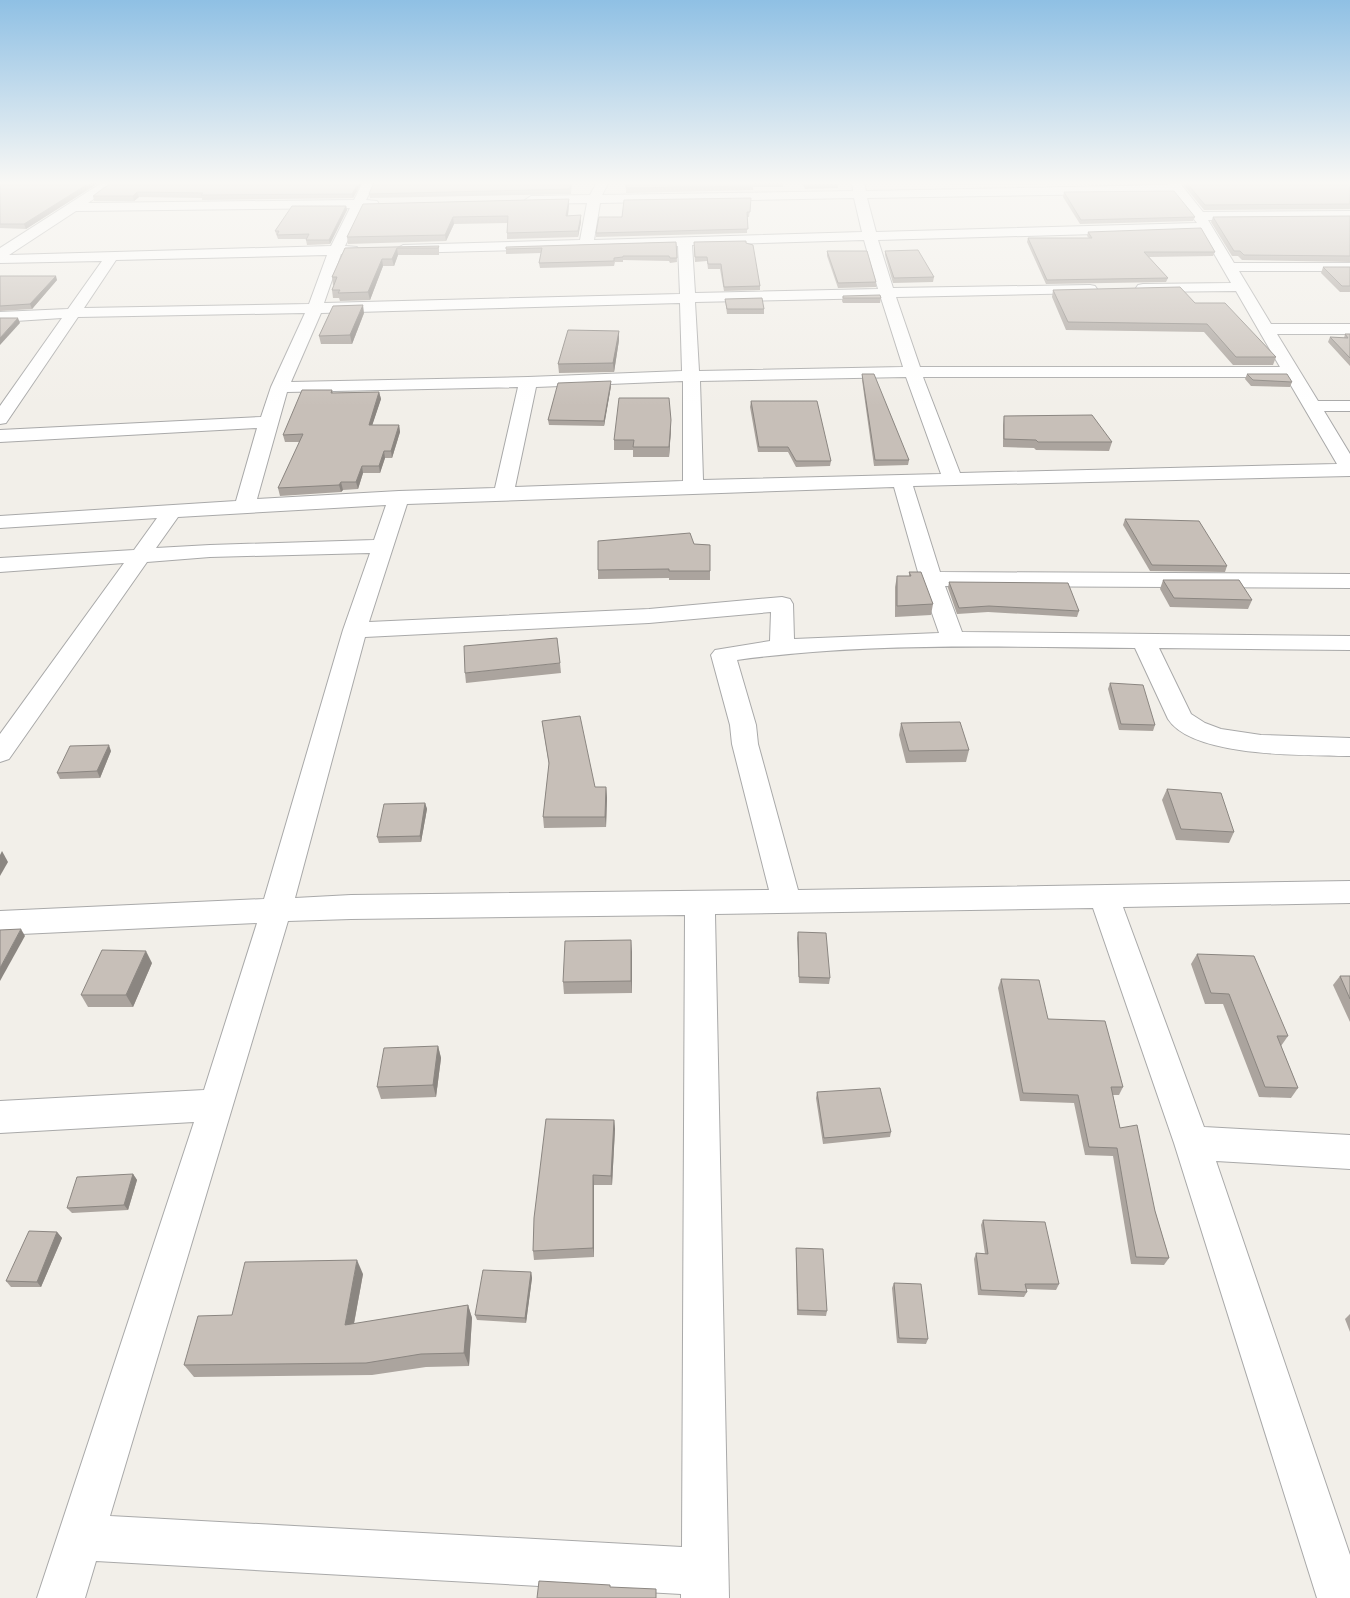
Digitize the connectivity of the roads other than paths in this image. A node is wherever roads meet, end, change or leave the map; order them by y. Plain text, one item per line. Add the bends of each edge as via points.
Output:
1 (112, 256) edge
2 (91, 257) edge
3 (334, 257) edge
4 (685, 257) edge
5 (876, 257) edge
6 (1224, 257) edge
7 (0, 259) edge
8 (1230, 267) junction
9 (1350, 267) edge
10 (1241, 287) junction
11 (1133, 288) edge
12 (1103, 289) edge
13 (887, 292) junction
14 (686, 298) junction
15 (314, 308) junction
16 (74, 312) junction
17 (0, 317) edge
18 (1266, 329) junction
19 (1350, 329) edge
20 (913, 372) junction
21 (1291, 372) junction
22 (691, 376) junction
23 (528, 382) junction
24 (280, 387) junction
25 (1312, 406) junction
26 (1350, 406) edge
27 (0, 419) edge
28 (268, 422) junction
29 (0, 436) edge
30 (1350, 469) edge
31 (953, 480) junction
32 (902, 482) junction
33 (693, 486) junction
34 (504, 493) junction
35 (399, 497) junction
36 (245, 506) junction
37 (172, 511) junction
38 (0, 522) edge
39 (382, 546) junction
40 (139, 556) junction
41 (0, 565) edge
42 (932, 579) junction
43 (1350, 581) edge
44 (355, 630) junction
45 (953, 639) junction
46 (1144, 641) junction
47 (1350, 643) edge
48 (782, 647) junction
49 (1350, 747) edge
50 (0, 754) edge
51 (1350, 892) edge
52 (1104, 895) junction
53 (786, 900) junction
54 (700, 903) junction
55 (276, 910) junction
56 (0, 923) edge
57 (217, 1105) junction
58 (0, 1117) edge
59 (1192, 1143) junction
60 (1350, 1152) edge
61 (81, 1537) junction
62 (1341, 1578) edge
63 (705, 1585) edge
64 (60, 1598) edge

1 - 16 street
2 - 7 street
3 - 15 street
4 - 14 street
5 - 13 street
6 - 8 street
8 - 9 street
8 - 10 street
10 - 11 street
10 - 18 street
12 - 13 street
13 - 14 street
13 - 20 street
14 - 15 street
14 - 22 street
15 - 16 street
15 - 24 street
16 - 17 street
16 - 27 street
18 - 19 street
18 - 21 street
20 - 21 street
20 - 22 street
20 - 31 street
21 - 25 street
22 - 23 street
22 - 33 street
23 - 24 street
23 - 34 street
24 - 28 street
25 - 26 street
25 - 30 street
28 - 29 street
28 - 36 street
30 - 31 street
31 - 32 street
32 - 33 street
32 - 42 street
33 - 34 street
34 - 35 street
35 - 36 street
35 - 39 street
36 - 37 street
37 - 38 street
37 - 40 street
39 - 40 street
39 - 44 street
40 - 41 street
40 - 50 street
42 - 43 street
42 - 45 street
44 - 48 street via 649,616 782,604
44 - 55 street
45 - 46 street
45 - 48 street
46 - 47 street
46 - 49 street via 1181,719 1190,727 1230,740 1261,744
48 - 53 street via 723,655
51 - 52 street
52 - 53 street
52 - 59 street
53 - 54 street
54 - 55 street
54 - 63 street
55 - 56 street
55 - 57 street
57 - 58 street
57 - 61 street
59 - 60 street
59 - 62 street
61 - 63 street
61 - 64 street

